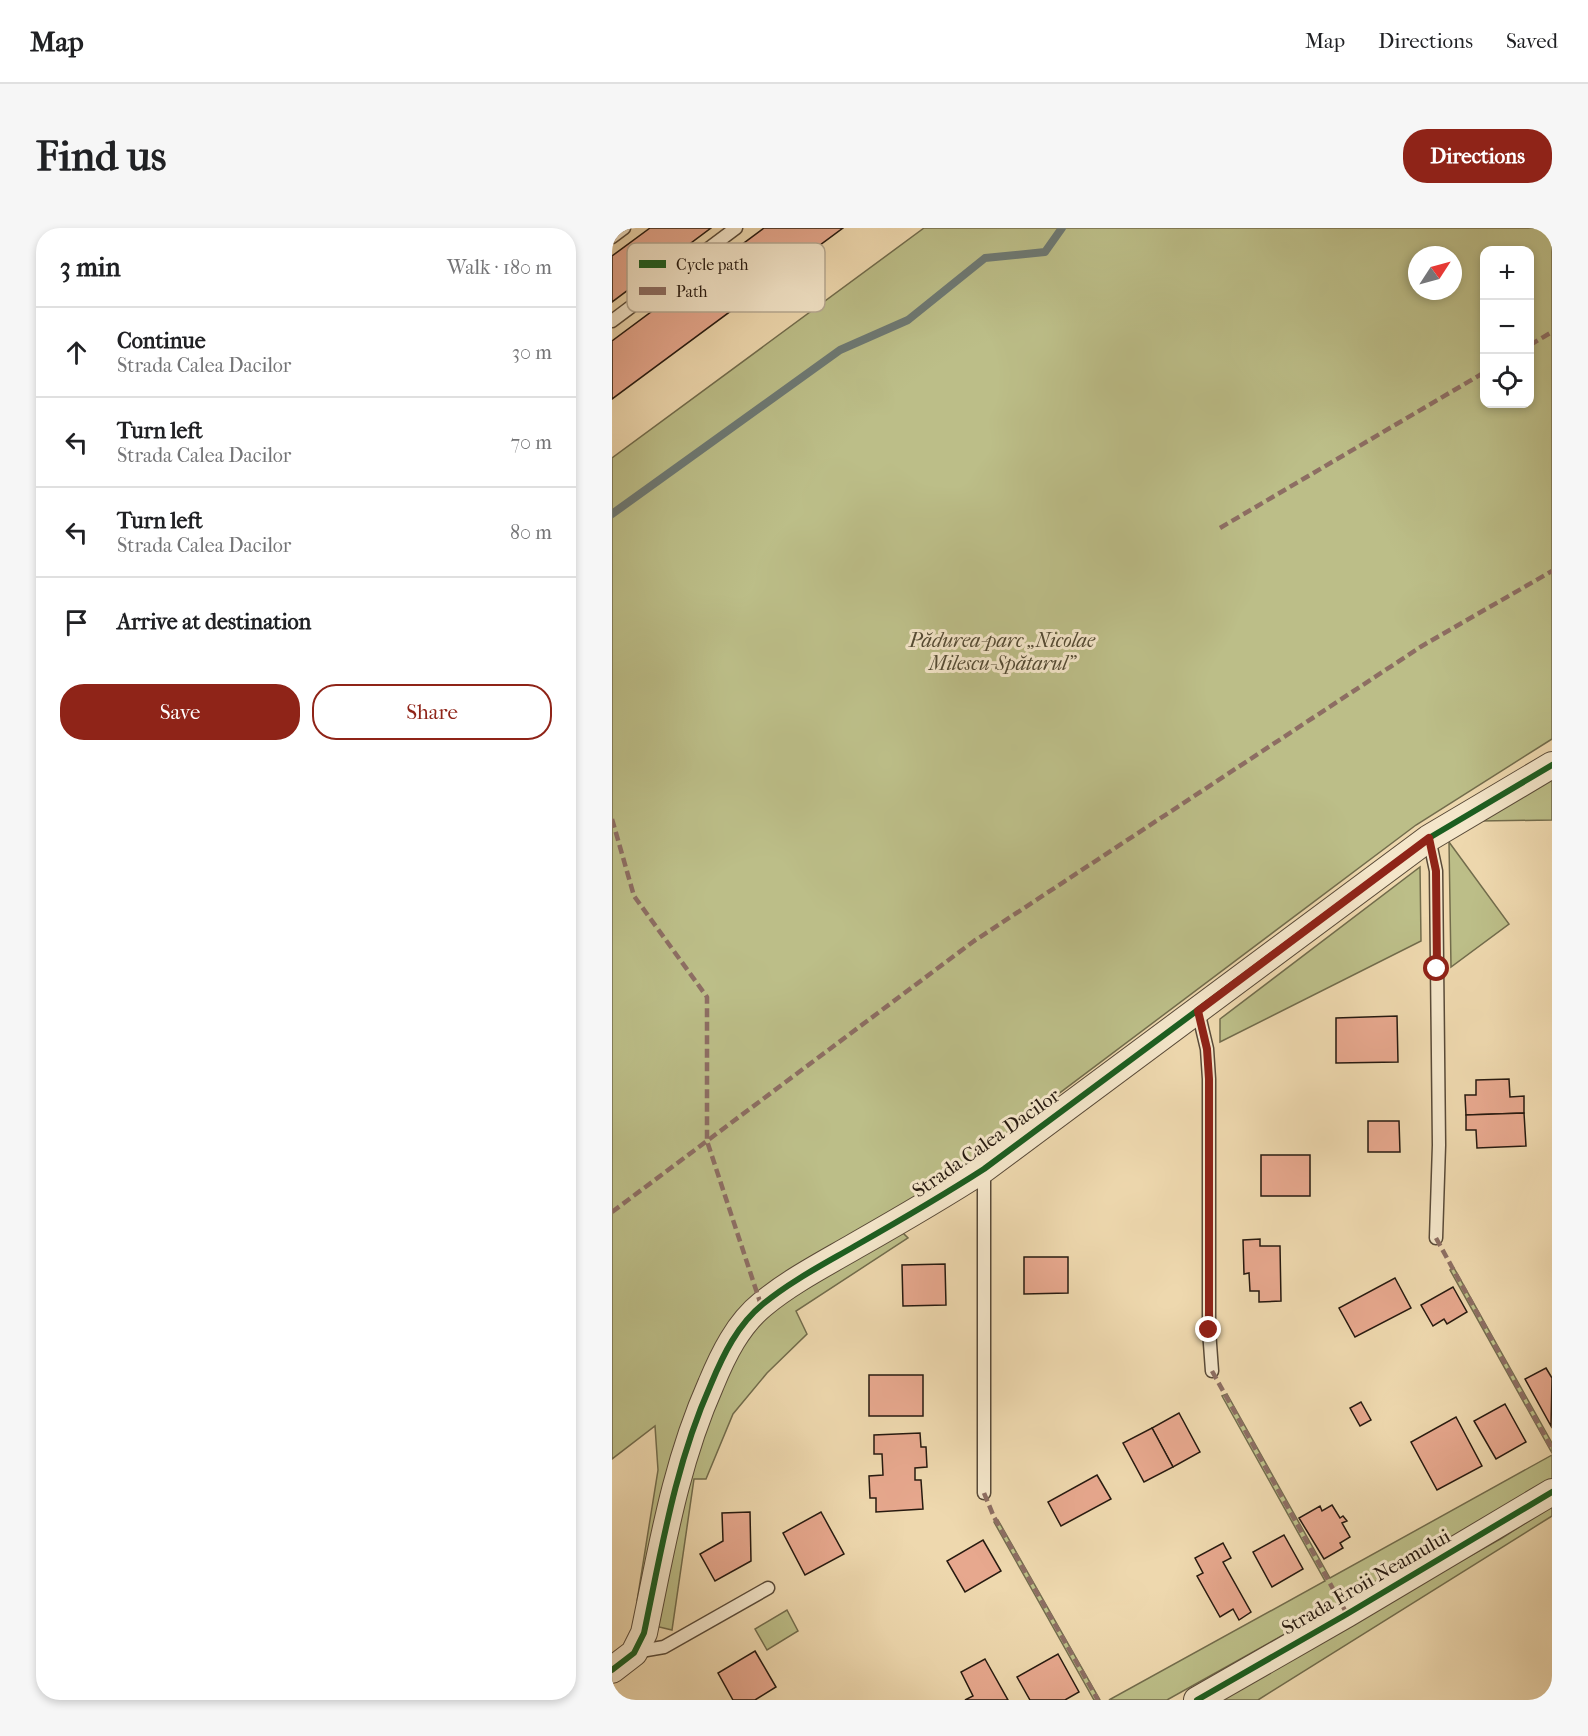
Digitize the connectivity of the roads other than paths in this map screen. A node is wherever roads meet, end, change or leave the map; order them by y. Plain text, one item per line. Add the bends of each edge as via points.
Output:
1 (624, 228) edge
2 (736, 228) edge
3 (612, 237) edge
4 (716, 243) edge
5 (627, 310) edge
6 (612, 321) edge
7 (1552, 765) edge
8 (1429, 838) junction
9 (1198, 1011) junction
10 (984, 1169) junction
11 (1436, 1238) dead end
12 (1212, 1371) dead end
13 (1552, 1492) edge
14 (984, 1493) dead end
15 (768, 1588) dead end
16 (634, 1653) junction
17 (612, 1671) edge
18 (1197, 1700) edge

1 - 3 lane
2 - 4 lane
5 - 6 lane
7 - 8 street, Strada Calea Dacilor
8 - 9 street, Strada Calea Dacilor
8 - 11 lane via 1436,871
9 - 10 street, Strada Calea Dacilor
9 - 12 lane via 1209,1079
10 - 14 lane, Strada Calea Dacilor
10 - 16 street, Strada Calea Dacilor via 795,1281 761,1305 740,1329 715,1373 682,1457 644,1633
13 - 18 street, Strada Eroii Neamului
15 - 16 lane, Strada Calea Dacilor via 664,1647
16 - 17 street, Strada Calea Dacilor

